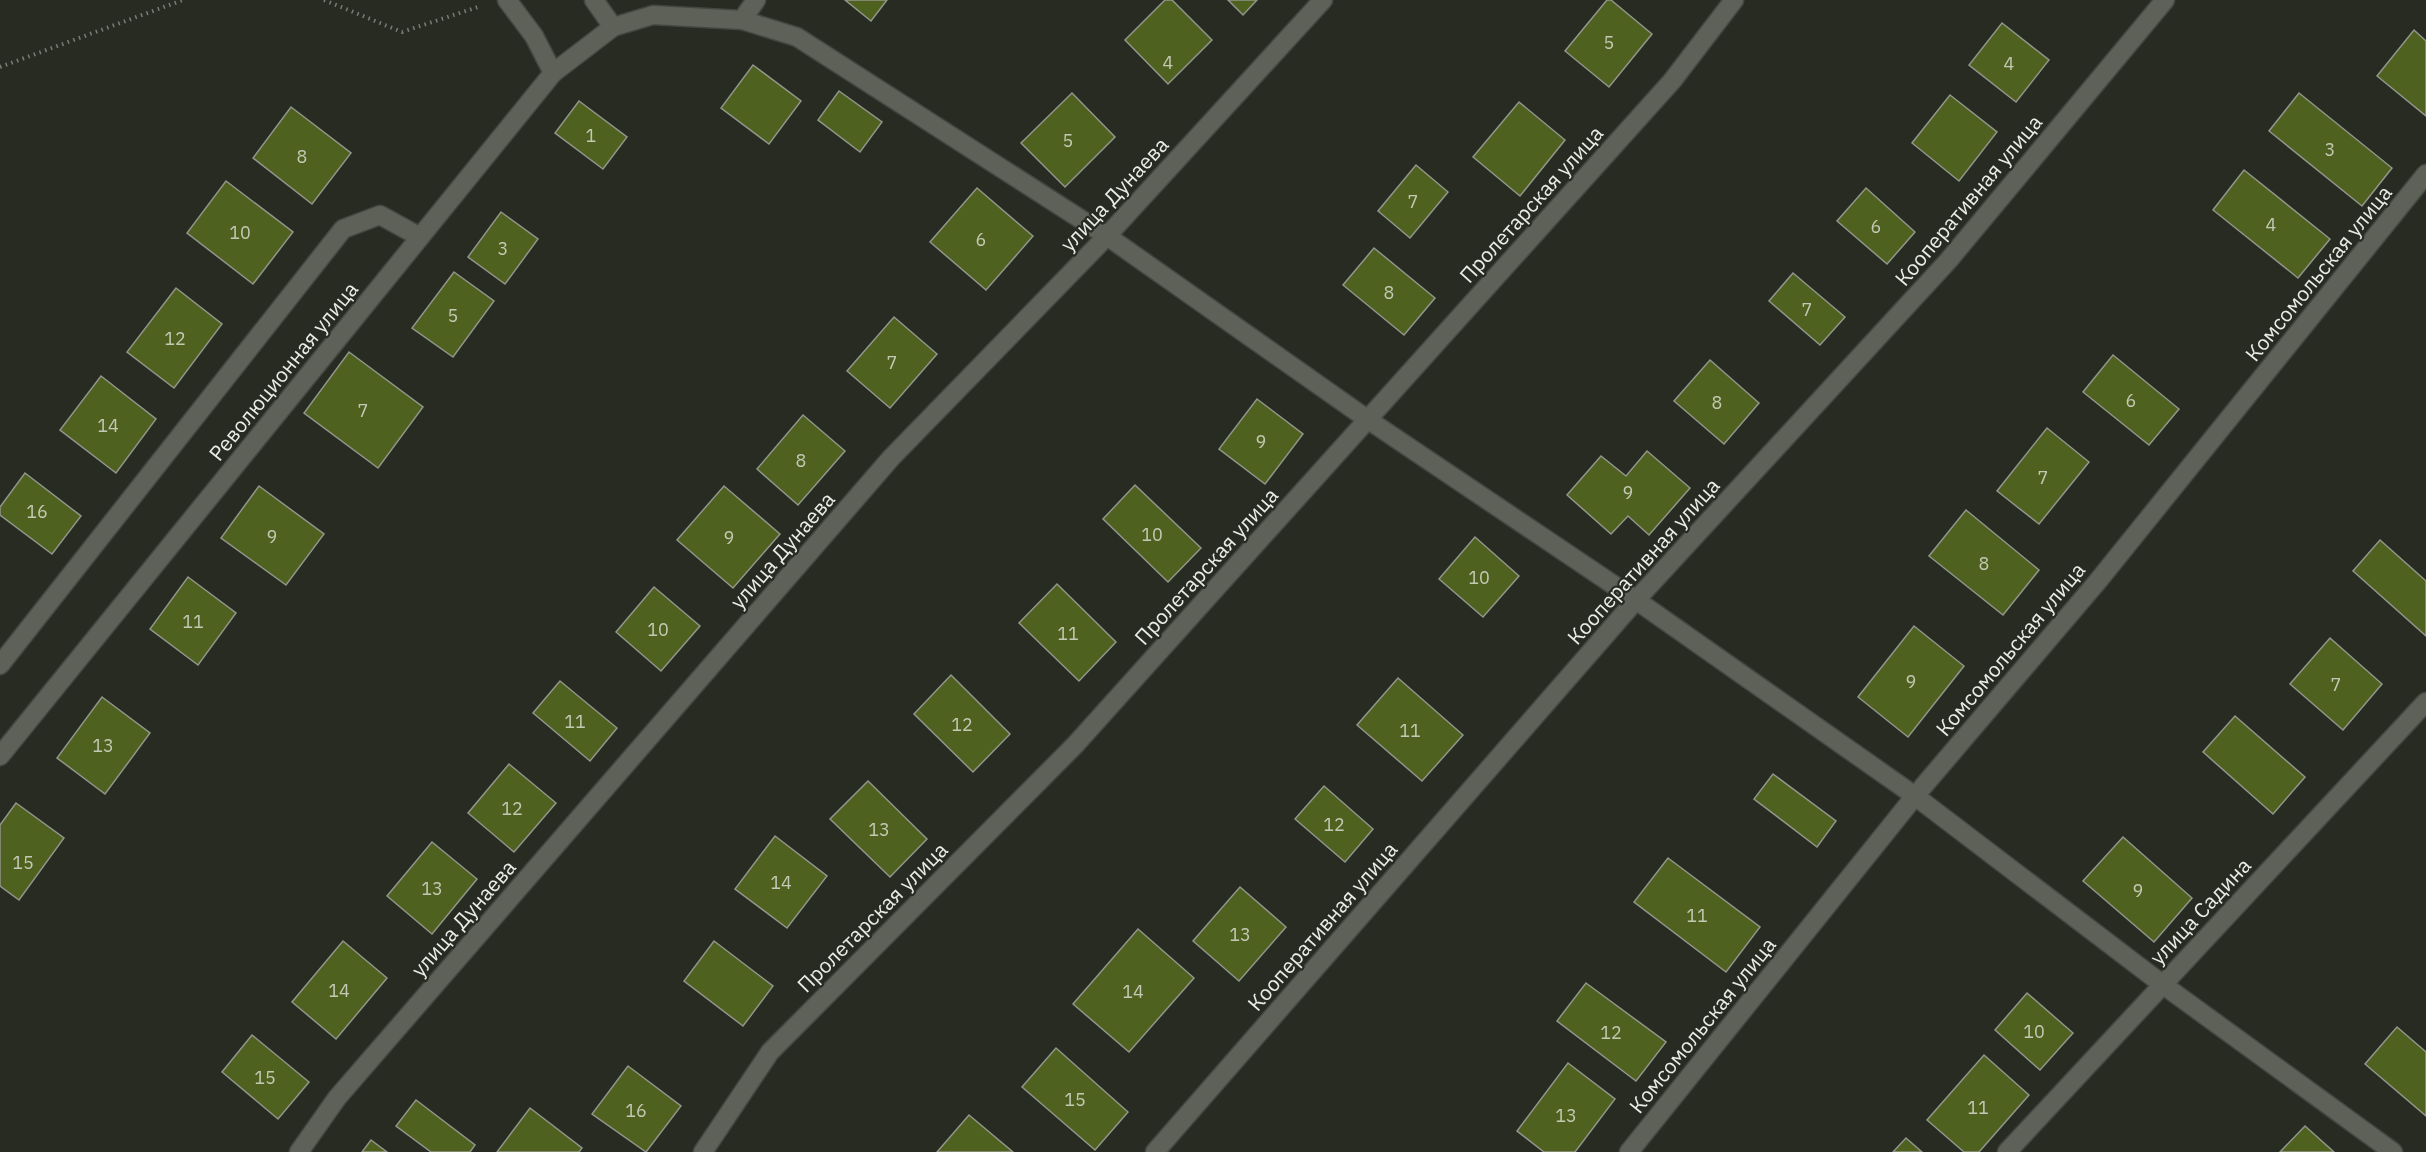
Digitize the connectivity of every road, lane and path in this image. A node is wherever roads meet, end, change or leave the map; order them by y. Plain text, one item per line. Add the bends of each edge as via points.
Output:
1 (183, 0) edge
2 (324, 0) edge
3 (507, 0) edge
4 (594, 0) edge
5 (756, 0) edge
6 (1323, 0) edge
7 (1734, 0) edge
8 (2165, 0) edge
9 (488, 4) dead end
10 (742, 20) junction
11 (613, 27) junction
12 (0, 67) edge
13 (552, 73) junction
14 (2426, 174) edge
15 (1107, 236) junction
16 (420, 237) junction
17 (1367, 419) junction
18 (1636, 600) junction
19 (0, 665) edge
20 (2426, 702) edge
21 (0, 756) edge
22 (1915, 796) junction
23 (2162, 984) junction
24 (299, 1152) edge
25 (703, 1152) edge
26 (1155, 1152) edge
27 (1629, 1152) edge
28 (2007, 1152) edge
29 (2393, 1152) edge

1 - 12 path
2 - 9 path via 402,32
3 - 13 street via 534,36
4 - 11 street
5 - 10 street
6 - 15 street, улица Дунаева
7 - 17 street, Пролетарская улица via 1672,81
8 - 18 street, Кооперативная улица via 1948,261
10 - 11 street via 653,15
10 - 15 street via 796,38
11 - 13 street, Революционная улица
13 - 16 street, Революционная улица
14 - 22 street, Комсомольская улица via 2098,581
15 - 17 street
15 - 24 street, улица Дунаева via 891,458 337,1098
16 - 19 street via 380,215 343,229
16 - 21 street, Революционная улица
17 - 18 street
17 - 25 street, Пролетарская улица via 1075,745 770,1052
18 - 22 street
18 - 26 street, Кооперативная улица
20 - 23 street, улица Садина
22 - 23 street
22 - 27 street, Комсомольская улица
23 - 28 street, улица Садина
23 - 29 street

